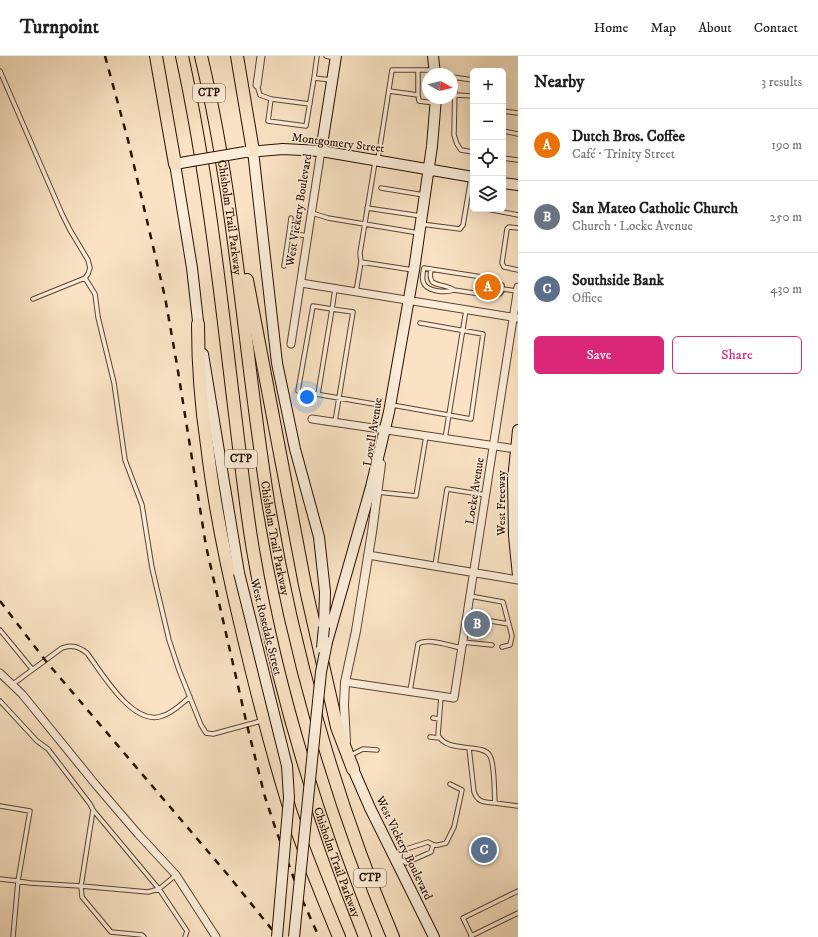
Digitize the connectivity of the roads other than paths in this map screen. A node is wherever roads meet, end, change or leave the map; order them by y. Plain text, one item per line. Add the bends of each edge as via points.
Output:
1 (156, 56) edge
2 (182, 56) edge
3 (201, 56) edge
4 (237, 56) edge
5 (261, 56) edge
6 (317, 56) edge
7 (433, 56) edge
8 (333, 57) edge
9 (434, 68) edge
10 (0, 70) edge
11 (418, 70) junction
12 (422, 70) edge
13 (314, 78) junction
14 (458, 78) edge
15 (470, 80) edge
16 (332, 81) junction
17 (257, 85) joint
18 (389, 91) junction
19 (418, 95) junction
20 (458, 95) edge
21 (470, 96) edge
22 (271, 99) junction
23 (422, 101) edge
24 (310, 104) junction
25 (436, 104) edge
26 (455, 104) edge
27 (506, 111) edge
28 (518, 113) edge
29 (506, 132) edge
30 (518, 134) edge
31 (249, 151) junction
32 (321, 151) junction
33 (470, 152) edge
34 (506, 158) edge
35 (376, 160) junction
36 (518, 160) edge
37 (175, 164) junction
38 (429, 169) junction
39 (470, 177) edge
40 (506, 183) edge
41 (518, 185) edge
42 (381, 188) dead end
43 (470, 188) edge
44 (425, 195) junction
45 (367, 208) junction
46 (502, 212) edge
47 (312, 213) junction
48 (231, 214) junction
49 (518, 215) edge
50 (291, 218) dead end
51 (365, 224) junction
52 (421, 224) junction
53 (518, 228) edge
54 (289, 233) junction
55 (308, 236) junction
56 (361, 262) junction
57 (284, 266) dead end
58 (418, 268) junction
59 (431, 269) junction
60 (518, 270) edge
61 (85, 278) junction
62 (301, 283) junction
63 (335, 289) junction
64 (503, 289) junction
65 (518, 289) edge
66 (454, 290) junction
67 (356, 292) junction
68 (34, 299) dead end
69 (410, 301) junction
70 (332, 309) junction
71 (466, 310) junction
72 (516, 318) edge
73 (198, 324) junction
74 (420, 324) dead end
75 (462, 330) junction
76 (291, 344) dead end
77 (318, 394) junction
78 (339, 398) junction
79 (374, 404) dead end
80 (390, 405) junction
81 (449, 416) junction
82 (312, 419) dead end
83 (335, 422) junction
84 (385, 430) junction
85 (518, 430) edge
86 (426, 436) junction
87 (446, 439) junction
88 (493, 446) junction
89 (516, 449) junction
90 (377, 492) junction
91 (486, 495) junction
92 (368, 555) junction
93 (435, 566) junction
94 (473, 572) junction
95 (518, 576) edge
96 (518, 580) edge
97 (470, 596) junction
98 (466, 617) junction
99 (509, 624) junction
100 (0, 630) edge
101 (462, 645) junction
102 (492, 645) dead end
103 (502, 647) dead end
104 (32, 669) junction
105 (321, 672) junction
106 (0, 673) edge
107 (345, 682) junction
108 (12, 684) junction
109 (410, 692) junction
110 (441, 696) junction
111 (190, 697) junction
112 (0, 701) edge
113 (433, 718) dead end
114 (440, 719) junction
115 (264, 721) junction
116 (430, 737) dead end
117 (440, 738) junction
118 (469, 748) junction
119 (377, 750) dead end
120 (350, 756) junction
121 (353, 769) junction
122 (450, 784) dead end
123 (495, 802) junction
124 (0, 806) edge
125 (518, 806) edge
126 (93, 810) junction
127 (432, 845) junction
128 (398, 860) junction
129 (176, 875) junction
130 (0, 879) edge
131 (18, 881) junction
132 (81, 886) junction
133 (159, 889) junction
134 (518, 891) edge
135 (518, 913) edge
136 (471, 936) edge
137 (13, 937) edge
138 (144, 937) edge
139 (185, 937) edge
140 (216, 937) edge
141 (277, 937) edge
142 (294, 937) edge
143 (339, 937) edge
144 (365, 937) edge
145 (393, 937) edge
146 (434, 937) edge

1 - 37 highway
2 - 144 highway, Chisholm Trail Parkway / CTP via 206,182 244,489 258,579 286,704 324,831
3 - 48 highway, Chisholm Trail Parkway / CTP
4 - 31 highway
5 - 17 street
6 - 13 lane
7 - 9 main road
8 - 16 main road, West Vickery Boulevard
10 - 61 lane via 62,214 88,260 90,268
11 - 12 lane
11 - 18 lane via 392,70
11 - 19 lane
13 - 16 lane
13 - 24 lane
14 - 15 lane
16 - 32 main road, West Vickery Boulevard
17 - 22 lane via 260,95
18 - 19 lane
18 - 35 lane
19 - 23 lane via 419,101
20 - 21 lane
22 - 24 lane
22 - 24 lane via 268,121 306,126
25 - 38 main road, Lovell Avenue
26 - 33 lane via 454,135 461,150
27 - 28 lane
29 - 30 lane
31 - 32 main road, Montgomery Street
31 - 37 main road, Montgomery Street, bridge
31 - 105 main road, bridge via 277,362 295,449 318,537 325,592
32 - 35 main road, Montgomery Street
32 - 47 street, West Vickery Boulevard
34 - 36 lane
35 - 38 main road, Montgomery Street
35 - 45 lane
37 - 73 main road via 192,268
38 - 39 main road, Montgomery Street
38 - 44 main road, Lovell Avenue
40 - 41 main road
42 - 44 lane
43 - 52 lane via 460,229
44 - 52 main road, Lovell Avenue
45 - 51 lane
45 - 52 lane
46 - 49 lane
47 - 51 lane
47 - 55 street, West Vickery Boulevard
48 - 121 highway via 247,279 308,598 337,727
48 - 145 highway, Chisholm Trail Parkway / CTP via 269,505 297,644 350,824
50 - 54 lane
51 - 52 lane
51 - 56 lane
52 - 58 main road, Lovell Avenue
53 - 60 lane via 507,229 502,263 504,267
54 - 55 lane
54 - 57 lane
55 - 62 street, West Vickery Boulevard
56 - 58 lane
56 - 67 lane
58 - 59 lane
58 - 66 lane via 424,285 430,289 448,292
58 - 69 main road, Lovell Avenue
59 - 64 lane via 495,279
59 - 66 lane via 431,281
61 - 68 lane
61 - 111 lane via 95,294 114,383 125,460 142,505 152,568 169,640
62 - 63 street
62 - 76 street, West Vickery Boulevard
63 - 67 street
63 - 70 lane
64 - 65 lane
64 - 66 lane via 499,295 494,296
65 - 72 street, Locke Avenue
67 - 69 street
69 - 71 street
69 - 80 main road, Lovell Avenue
70 - 77 lane
70 - 77 lane via 312,306 298,391
70 - 78 lane via 353,312
71 - 72 street
71 - 75 lane
72 - 88 street, Locke Avenue
73 - 115 highway via 203,419 213,492 229,576
73 - 141 main road, West Rosedale Street, bridge via 239,573 287,766 289,798
74 - 75 lane
75 - 81 lane
75 - 81 lane via 483,334 471,419
77 - 78 lane
78 - 79 lane
78 - 83 lane
80 - 81 lane
80 - 84 main road, Lovell Avenue
81 - 87 lane
82 - 83 street
83 - 84 street
84 - 86 street
84 - 90 street, Lovell Avenue
84 - 105 main road, bridge
85 - 89 main road, West Freeway
86 - 87 street
86 - 90 lane via 416,496
87 - 88 street
88 - 89 street
88 - 91 street, Locke Avenue
89 - 95 main road, West Freeway via 513,480
90 - 92 street, Lovell Avenue
91 - 93 lane via 447,489
91 - 94 street, Locke Avenue
92 - 93 street
92 - 107 street, Lovell Avenue
93 - 94 street
94 - 96 street
94 - 97 street, Locke Avenue
97 - 98 street, Locke Avenue
97 - 99 lane via 503,602
98 - 99 lane
98 - 101 street, Locke Avenue
99 - 103 lane via 512,636 510,645
100 - 104 lane
101 - 102 lane
101 - 109 lane via 428,641 418,644
101 - 110 street, Locke Avenue via 454,698
104 - 108 lane
104 - 111 lane via 62,648 74,646 87,654 130,707 145,716 162,717
105 - 142 main road, bridge
106 - 108 street
107 - 109 street
107 - 120 street, Lovell Avenue via 344,721
108 - 129 street via 138,834
109 - 110 street
110 - 114 lane
111 - 115 lane via 204,730 209,734
112 - 126 lane via 37,741 48,749
113 - 114 lane
114 - 117 lane
115 - 143 highway via 291,813
116 - 117 lane
117 - 118 lane via 446,743
118 - 123 lane via 478,748 490,756
118 - 123 lane via 476,798 482,802
119 - 120 lane via 363,749
120 - 121 street, Lovell Avenue
121 - 128 main road, West Vickery Boulevard via 367,802
122 - 127 lane via 462,790 454,827 446,843
123 - 125 lane
124 - 131 lane via 30,811
126 - 132 lane
126 - 133 lane
127 - 128 lane via 431,852 406,863
127 - 128 lane via 428,842 400,851
128 - 146 main road, West Vickery Boulevard
129 - 133 lane
129 - 140 street
130 - 131 lane
131 - 132 lane
131 - 137 lane
132 - 133 lane via 148,892
132 - 138 lane via 82,897 111,932
133 - 139 lane via 187,931
134 - 136 lane via 463,918
135 - 136 lane

